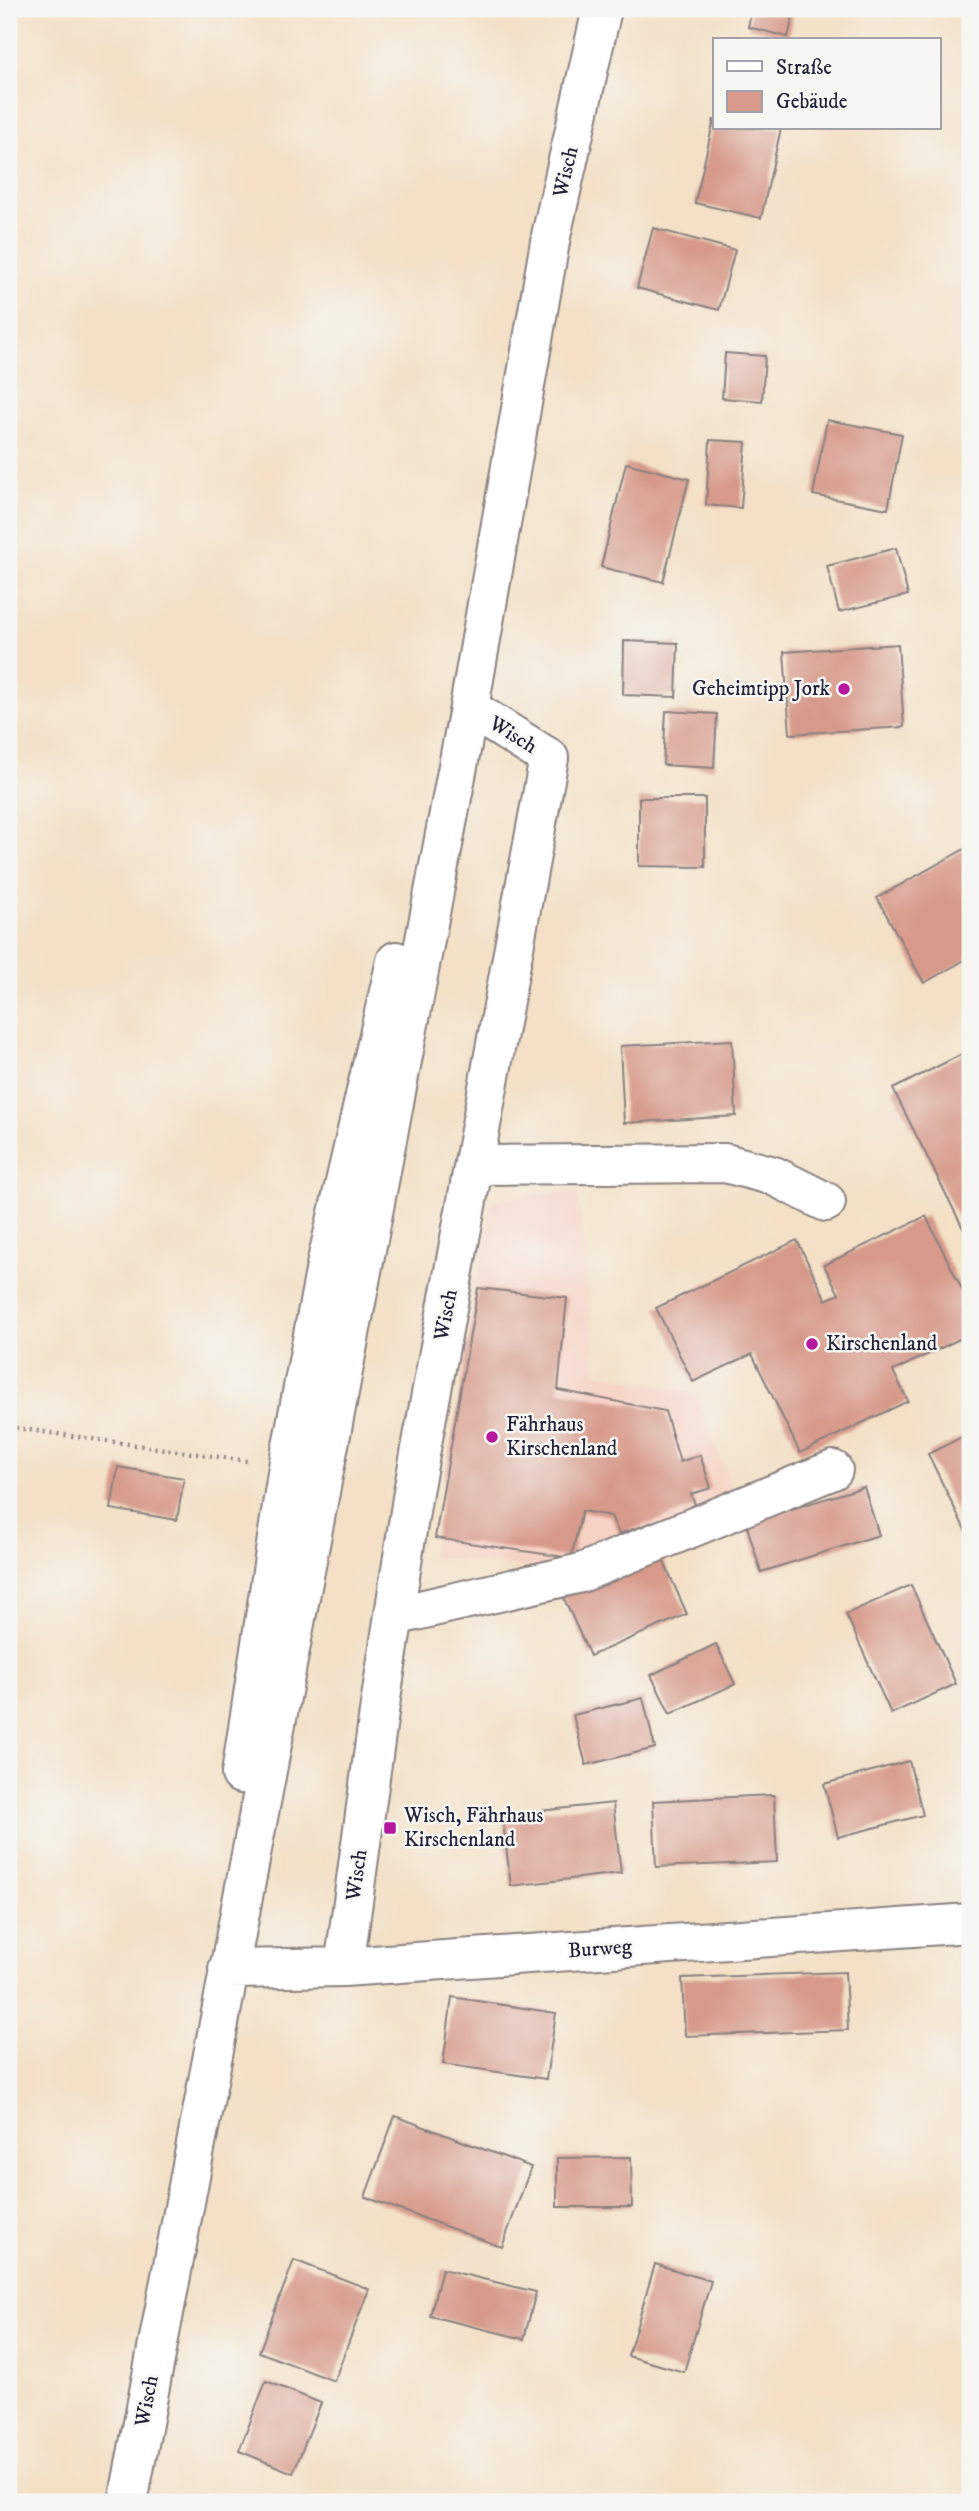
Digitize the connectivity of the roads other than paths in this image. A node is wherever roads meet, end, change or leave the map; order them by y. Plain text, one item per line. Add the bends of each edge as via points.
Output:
1 (602, 9) edge
2 (469, 708) junction
3 (449, 816) junction
4 (474, 1165) junction
5 (826, 1202) dead end
6 (832, 1471) dead end
7 (394, 1616) junction
8 (970, 1923) edge
9 (237, 1929) junction
10 (344, 1967) junction
11 (229, 1969) junction
12 (128, 2502) edge

1 - 2 street, Wisch via 551,236
2 - 3 street, Wisch
2 - 4 street, Wisch via 549,758
3 - 9 street, Wisch
3 - 9 street, Wisch via 409,903 327,1261 288,1467 229,1847
4 - 5 street via 725,1163 775,1176
4 - 7 street, Wisch
6 - 7 street via 580,1573
7 - 10 street, Wisch
8 - 10 street, Burweg
9 - 11 street, Wisch
10 - 11 street, Burweg
11 - 12 street, Wisch

